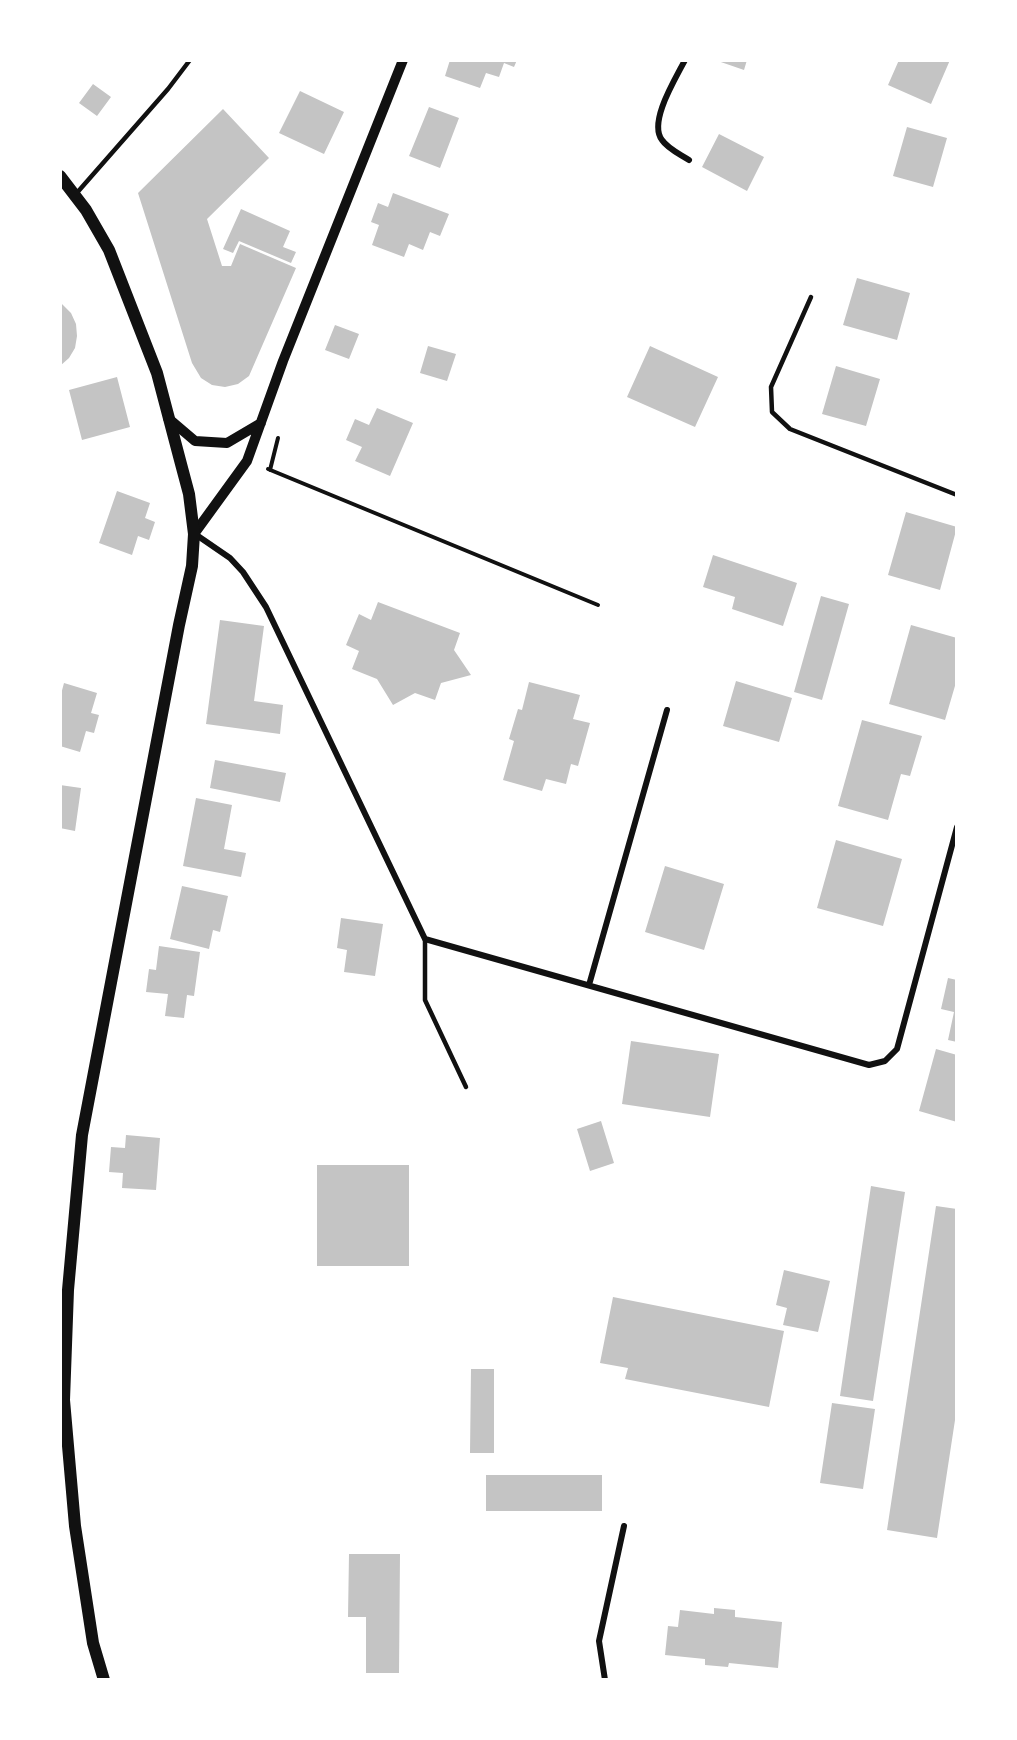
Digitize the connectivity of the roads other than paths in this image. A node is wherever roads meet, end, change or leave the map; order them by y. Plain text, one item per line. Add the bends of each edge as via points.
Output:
1 (189, 60) edge
2 (403, 60) edge
3 (685, 60) edge
4 (689, 160) dead end
5 (60, 176) edge
6 (75, 196) junction
7 (811, 297) dead end
8 (168, 418) junction
9 (261, 423) junction
10 (957, 495) edge
11 (194, 534) junction
12 (667, 710) dead end
13 (957, 827) edge
14 (425, 939) junction
15 (589, 986) junction
16 (466, 1087) dead end
17 (62, 1400) edge
18 (624, 1526) dead end
19 (104, 1680) edge
20 (605, 1680) edge

1 - 6 lane
2 - 9 street
3 - 4 street via 657,127 668,147
5 - 6 main road
6 - 8 main road via 108,250 157,373
7 - 10 lane via 771,387 772,412 790,429
8 - 9 street via 195,441 227,443
8 - 11 main road via 189,494
9 - 11 street via 247,461
11 - 14 street via 230,558 266,607
11 - 17 main road via 192,566 82,1135
12 - 15 street
13 - 15 street via 897,1049 885,1061 868,1065
14 - 15 street
14 - 16 lane via 425,1000
17 - 19 main road via 75,1526 93,1643
18 - 20 street via 599,1641

